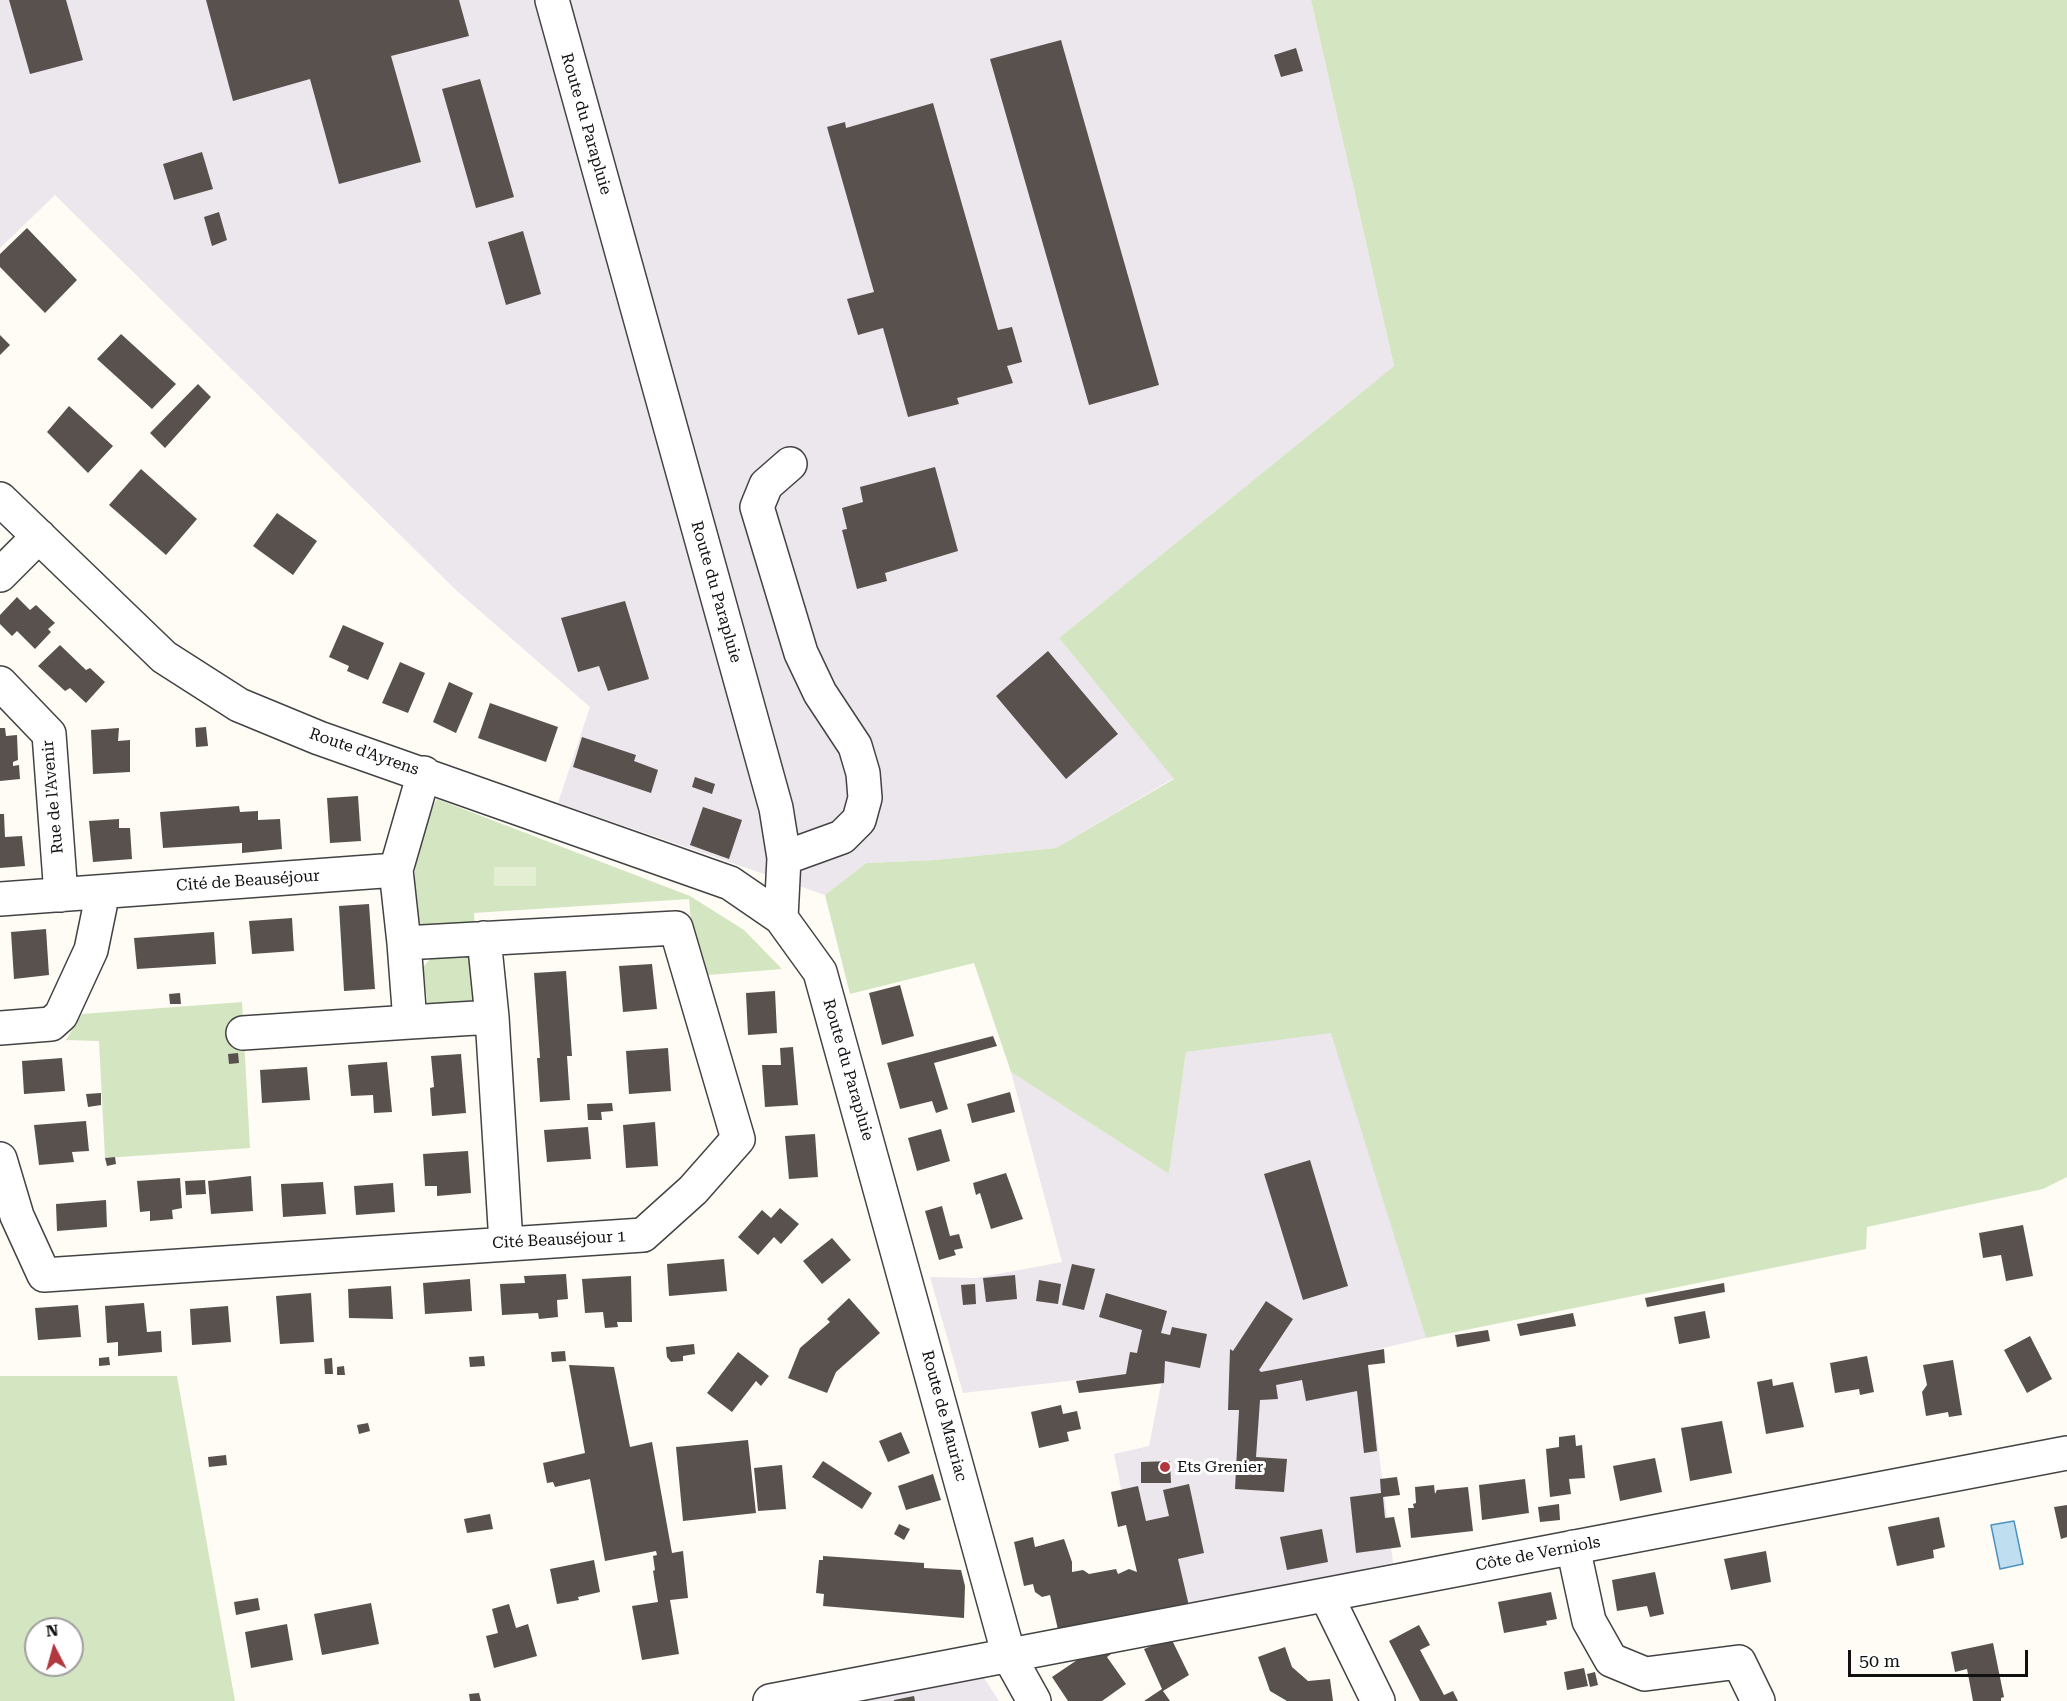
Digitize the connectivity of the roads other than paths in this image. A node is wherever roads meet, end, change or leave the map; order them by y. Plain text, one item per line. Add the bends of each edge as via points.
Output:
1 (552, 0) edge
2 (790, 464) dead end
3 (0, 499) edge
4 (39, 536) junction
5 (0, 575) edge
6 (0, 683) edge
7 (424, 773) junction
8 (784, 858) junction
9 (396, 870) junction
10 (103, 892) junction
11 (61, 895) junction
12 (0, 899) edge
13 (780, 918) junction
14 (484, 938) junction
15 (404, 943) junction
16 (492, 1017) junction
17 (410, 1022) junction
18 (0, 1028) edge
19 (243, 1033) dead end
20 (0, 1160) edge
21 (878, 1177) joint
22 (506, 1243) junction
23 (2067, 1453) edge
24 (1573, 1547) junction
25 (1326, 1595) junction
26 (1009, 1656) junction
27 (770, 1701) edge
28 (1034, 1701) edge
29 (1378, 1701) edge
30 (1758, 1701) edge

1 - 8 street, Route du Parapluie via 776,808
2 - 8 street via 766,484 757,507 801,653 820,693 855,746 865,798 859,820 842,837
3 - 4 street, Route d'Ayrens
4 - 5 street
4 - 7 street, Route d'Ayrens via 164,657 239,705 319,738
6 - 11 street, Rue de l'Avenir via 49,734
7 - 9 street
7 - 13 street, Route d'Ayrens via 730,883
8 - 13 street, Route du Parapluie
9 - 10 street, Cité de Beauséjour
9 - 15 street
10 - 11 street, Cité de Beauséjour
10 - 18 street via 92,950 61,1015 51,1024
11 - 12 street, Cité de Beauséjour
13 - 21 street, Route du Parapluie via 820,972
14 - 15 street, Cité Beauséjour 1
14 - 16 street
14 - 22 street, Cité Beauséjour 1 via 675,928 738,1139 693,1190 643,1235
15 - 17 street
16 - 17 street
16 - 22 street
17 - 19 street
20 - 22 street, Cité Beauséjour 1 via 17,1216 44,1275
21 - 26 street, Route de Mauriac
23 - 24 street, Côte de Verniols
24 - 25 street, Côte de Verniols
24 - 30 street via 1589,1621 1611,1660 1645,1674 1739,1662
25 - 26 street, Côte de Verniols
25 - 29 street
26 - 27 street, Côte de Verniols
26 - 28 street, Route de Mauriac

